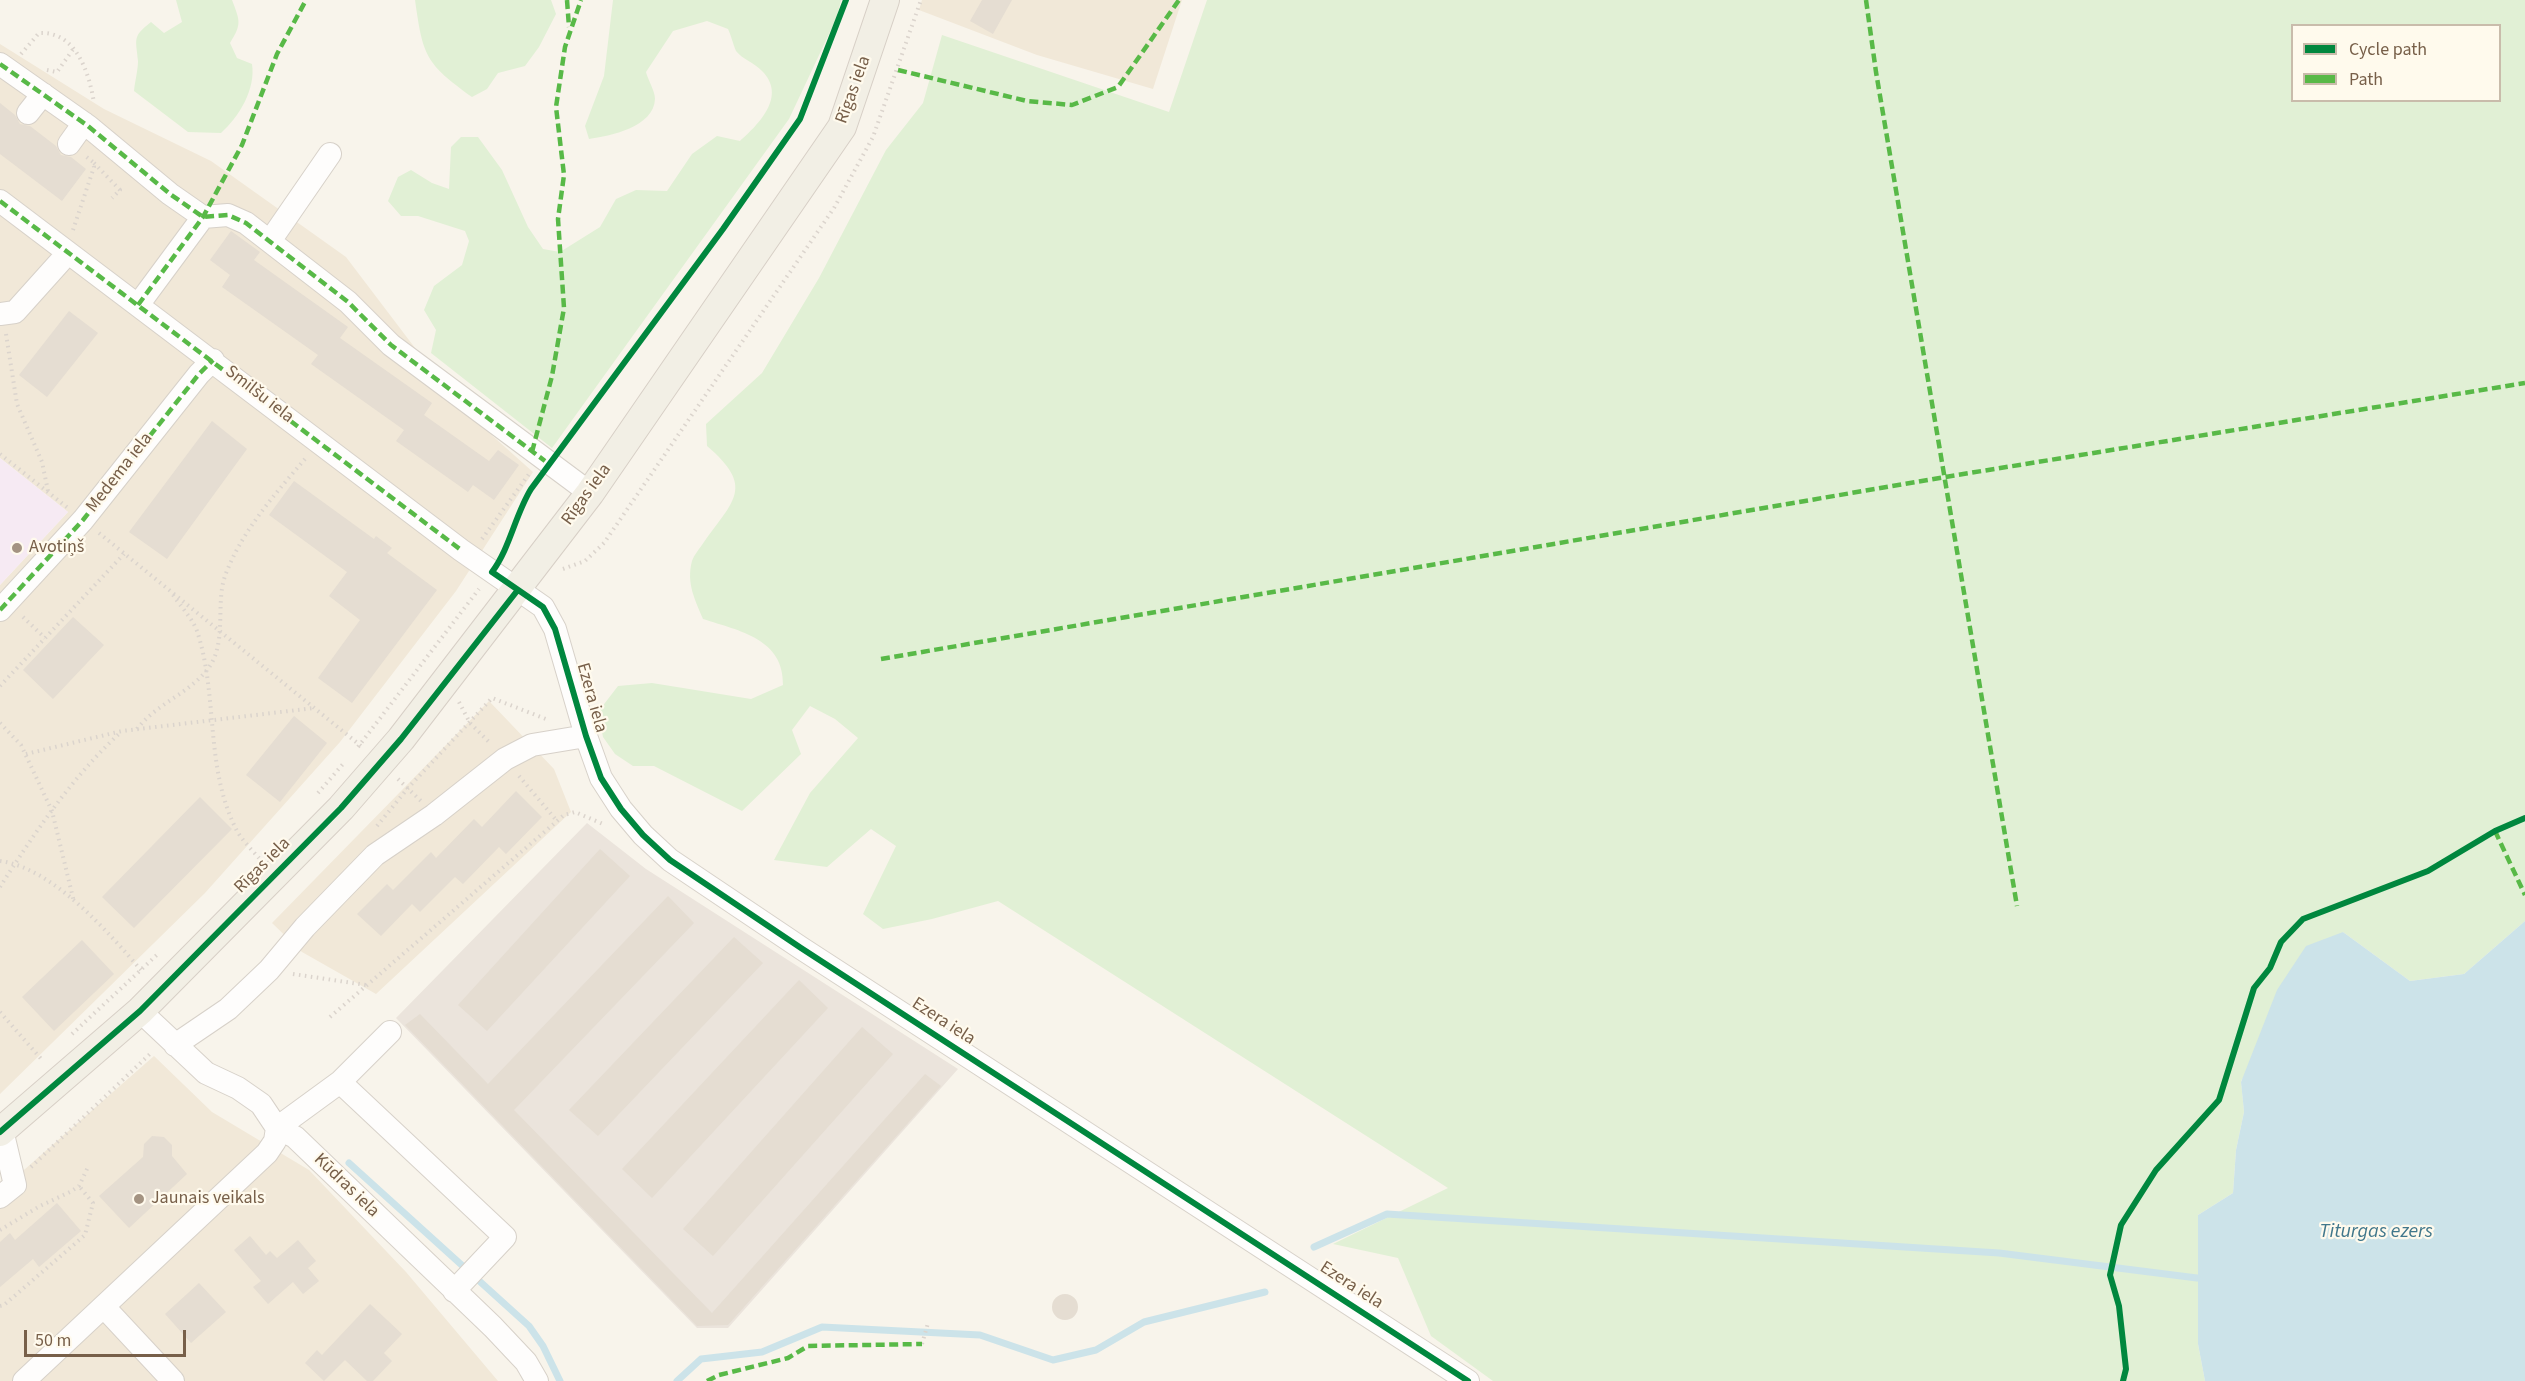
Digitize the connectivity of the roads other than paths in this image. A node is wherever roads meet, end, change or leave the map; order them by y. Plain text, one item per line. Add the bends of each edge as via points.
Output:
1 (885, 0) edge
2 (2, 66) edge
3 (43, 94) junction
4 (28, 113) dead end
5 (86, 125) junction
6 (69, 144) dead end
7 (330, 154) dead end
8 (0, 201) edge
9 (203, 217) junction
10 (270, 241) junction
11 (68, 253) junction
12 (138, 305) junction
13 (3, 322) edge
14 (213, 360) junction
15 (590, 493) junction
16 (522, 584) junction
17 (3, 606) edge
18 (586, 736) junction
19 (141, 1011) junction
20 (390, 1032) dead end
21 (175, 1045) junction
22 (340, 1082) junction
23 (277, 1128) junction
24 (1, 1131) edge
25 (0, 1197) edge
26 (454, 1291) junction
27 (104, 1307) junction
28 (24, 1381) edge
29 (173, 1381) edge
30 (537, 1381) edge
31 (1468, 1381) edge

1 - 15 main road, Rīgas iela via 842,127
2 - 3 street
3 - 4 street
3 - 5 street
5 - 6 street
5 - 9 street
7 - 10 street
8 - 11 street, Smilšu iela
9 - 10 street via 228,215
9 - 12 street
10 - 15 street via 348,302 391,345
11 - 12 street, Smilšu iela
11 - 13 street
12 - 14 street, Smilšu iela
14 - 16 street, Smilšu iela via 492,572
14 - 17 street, Medema iela via 83,520
15 - 16 main road, Rīgas iela
16 - 18 street, Ezera iela via 543,607 555,630
16 - 19 main road, Rīgas iela via 369,777
18 - 21 street via 532,745 505,759 375,855 228,1009
18 - 31 street, Ezera iela via 601,778 621,809 670,860
19 - 21 street, Kūdras iela
19 - 24 main road, Rīgas iela
20 - 22 street
21 - 23 street, Kūdras iela via 206,1073 261,1104
22 - 23 street
22 - 26 street via 505,1237
23 - 26 street, Kūdras iela via 295,1137
23 - 27 street via 267,1153
24 - 25 street via 15,1185
26 - 30 street, Kūdras iela via 526,1362
27 - 28 street
27 - 29 street

